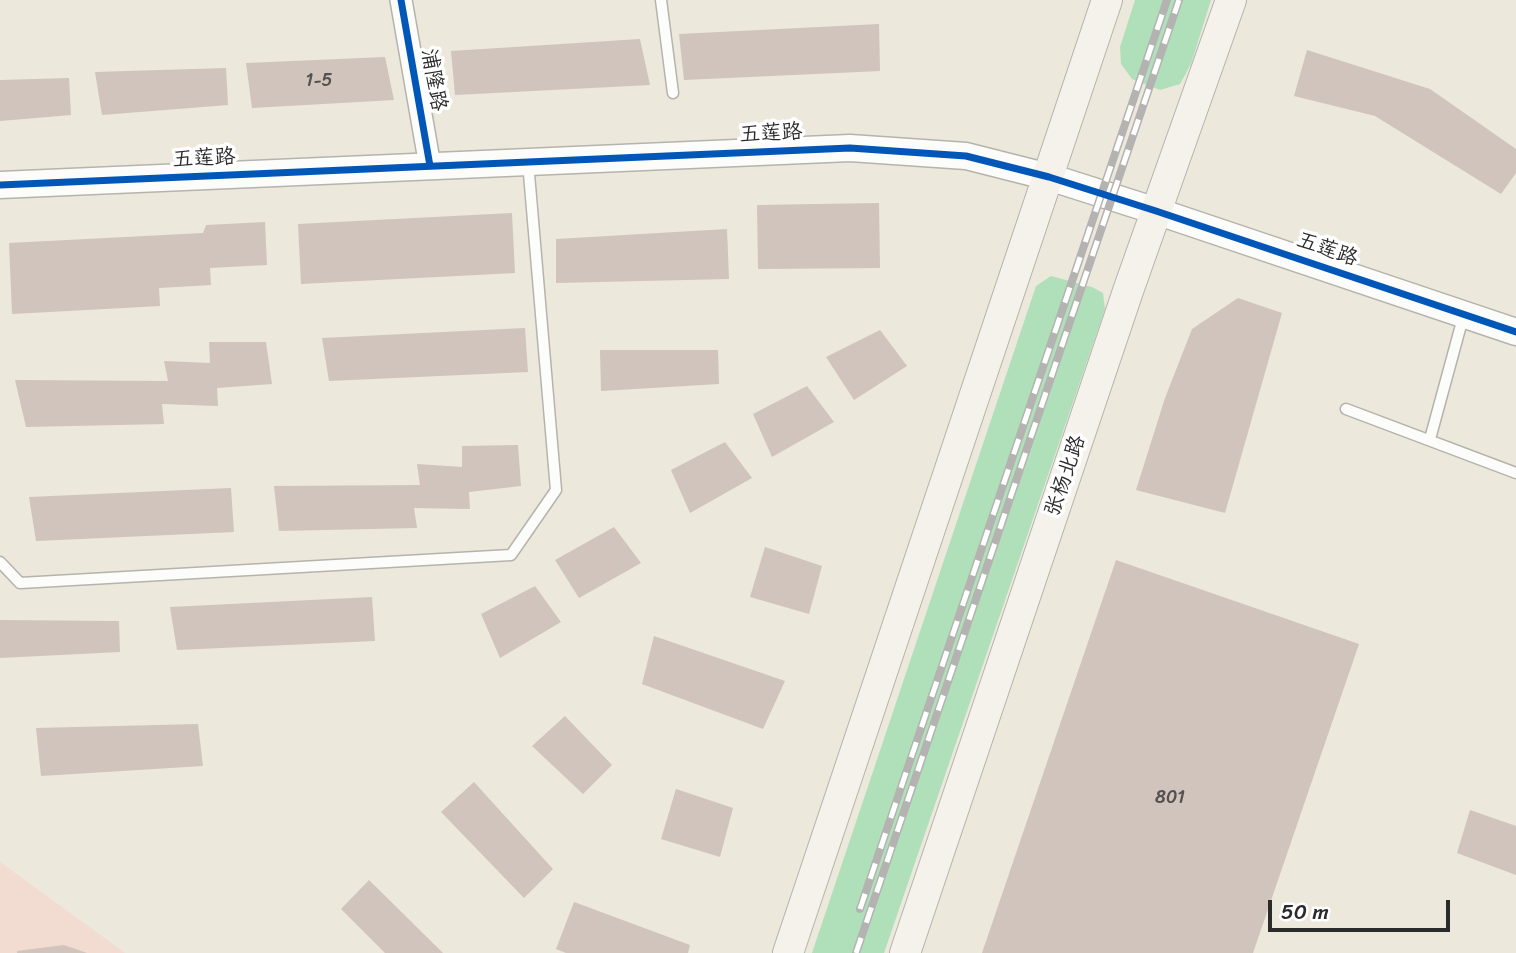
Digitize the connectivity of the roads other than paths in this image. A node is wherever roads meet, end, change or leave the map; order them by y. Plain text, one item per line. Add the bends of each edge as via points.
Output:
1 (401, 0) edge
2 (661, 0) edge
3 (1107, 0) edge
4 (1231, 0) edge
5 (673, 93) dead end
6 (528, 162) junction
7 (430, 166) junction
8 (1049, 177) junction
9 (0, 185) edge
10 (1156, 211) junction
11 (1464, 314) junction
12 (1516, 332) edge
13 (1346, 409) dead end
14 (1430, 439) junction
15 (1516, 473) edge
16 (0, 562) edge
17 (788, 953) edge
18 (905, 953) edge

1 - 7 street, 浦隆路
2 - 5 lane
3 - 8 main road
4 - 10 main road, 张杨北路
6 - 7 street, 五莲路
6 - 8 street, 五莲路 via 849,148 967,156
6 - 16 lane via 556,490 511,555 20,583
7 - 9 street, 五莲路
8 - 10 street, 五莲路
8 - 17 main road
10 - 11 street, 五莲路
10 - 18 main road, 张杨北路
11 - 12 street, 五莲路
11 - 14 lane
13 - 14 lane
14 - 15 lane

